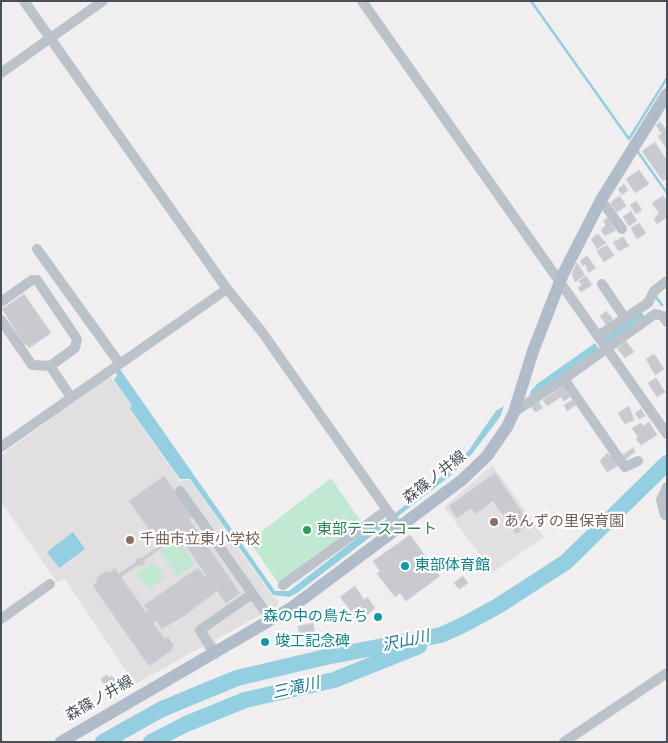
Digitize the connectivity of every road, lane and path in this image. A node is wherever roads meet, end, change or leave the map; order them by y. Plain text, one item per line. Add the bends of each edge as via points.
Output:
1 (24, 1) edge
2 (103, 1) edge
3 (362, 1) edge
4 (50, 39) junction
5 (1, 73) edge
6 (667, 94) edge
7 (601, 200) junction
8 (622, 229) dead end
9 (37, 249) dead end
10 (560, 282) junction
11 (667, 282) edge
12 (602, 284) dead end
13 (227, 289) junction
14 (1, 302) edge
15 (625, 318) junction
16 (1, 320) edge
17 (667, 322) edge
18 (598, 337) junction
19 (606, 348) junction
20 (120, 364) junction
21 (50, 366) junction
22 (564, 379) junction
23 (71, 398) junction
24 (514, 412) junction
25 (667, 434) edge
26 (1, 446) edge
27 (638, 461) dead end
28 (667, 487) edge
29 (180, 491) dead end
30 (387, 510) junction
31 (665, 516) dead end
32 (399, 527) junction
33 (50, 584) dead end
34 (284, 585) dead end
35 (252, 594) junction
36 (1, 619) edge
37 (271, 620) junction
38 (215, 654) junction
39 (667, 673) edge
40 (61, 742) edge
41 (564, 742) edge

1 - 4 street
2 - 4 street
3 - 10 street
4 - 5 street
4 - 13 street
6 - 7 main road, 森篠ノ井線
7 - 8 street
7 - 10 main road, 森篠ノ井線
9 - 20 street
10 - 18 street
10 - 24 main road, 森篠ノ井線
11 - 15 street via 654,291 648,303
12 - 15 street
13 - 20 street
13 - 30 street via 262,332
14 - 21 street via 32,280 37,280 77,339 74,348
15 - 18 street
16 - 21 street via 32,365
17 - 19 street via 655,314
18 - 19 street
19 - 22 street
19 - 25 street
20 - 23 street
21 - 23 street
22 - 24 street
22 - 27 street via 625,468
23 - 26 street
24 - 32 main road, 森篠ノ井線 via 487,456 476,467
28 - 31 street via 662,500
29 - 35 street
30 - 32 street
30 - 34 street
32 - 37 main road, 森篠ノ井線
33 - 36 street
35 - 37 street
35 - 38 street via 200,630
37 - 38 main road, 森篠ノ井線
38 - 40 main road, 森篠ノ井線
39 - 41 street

